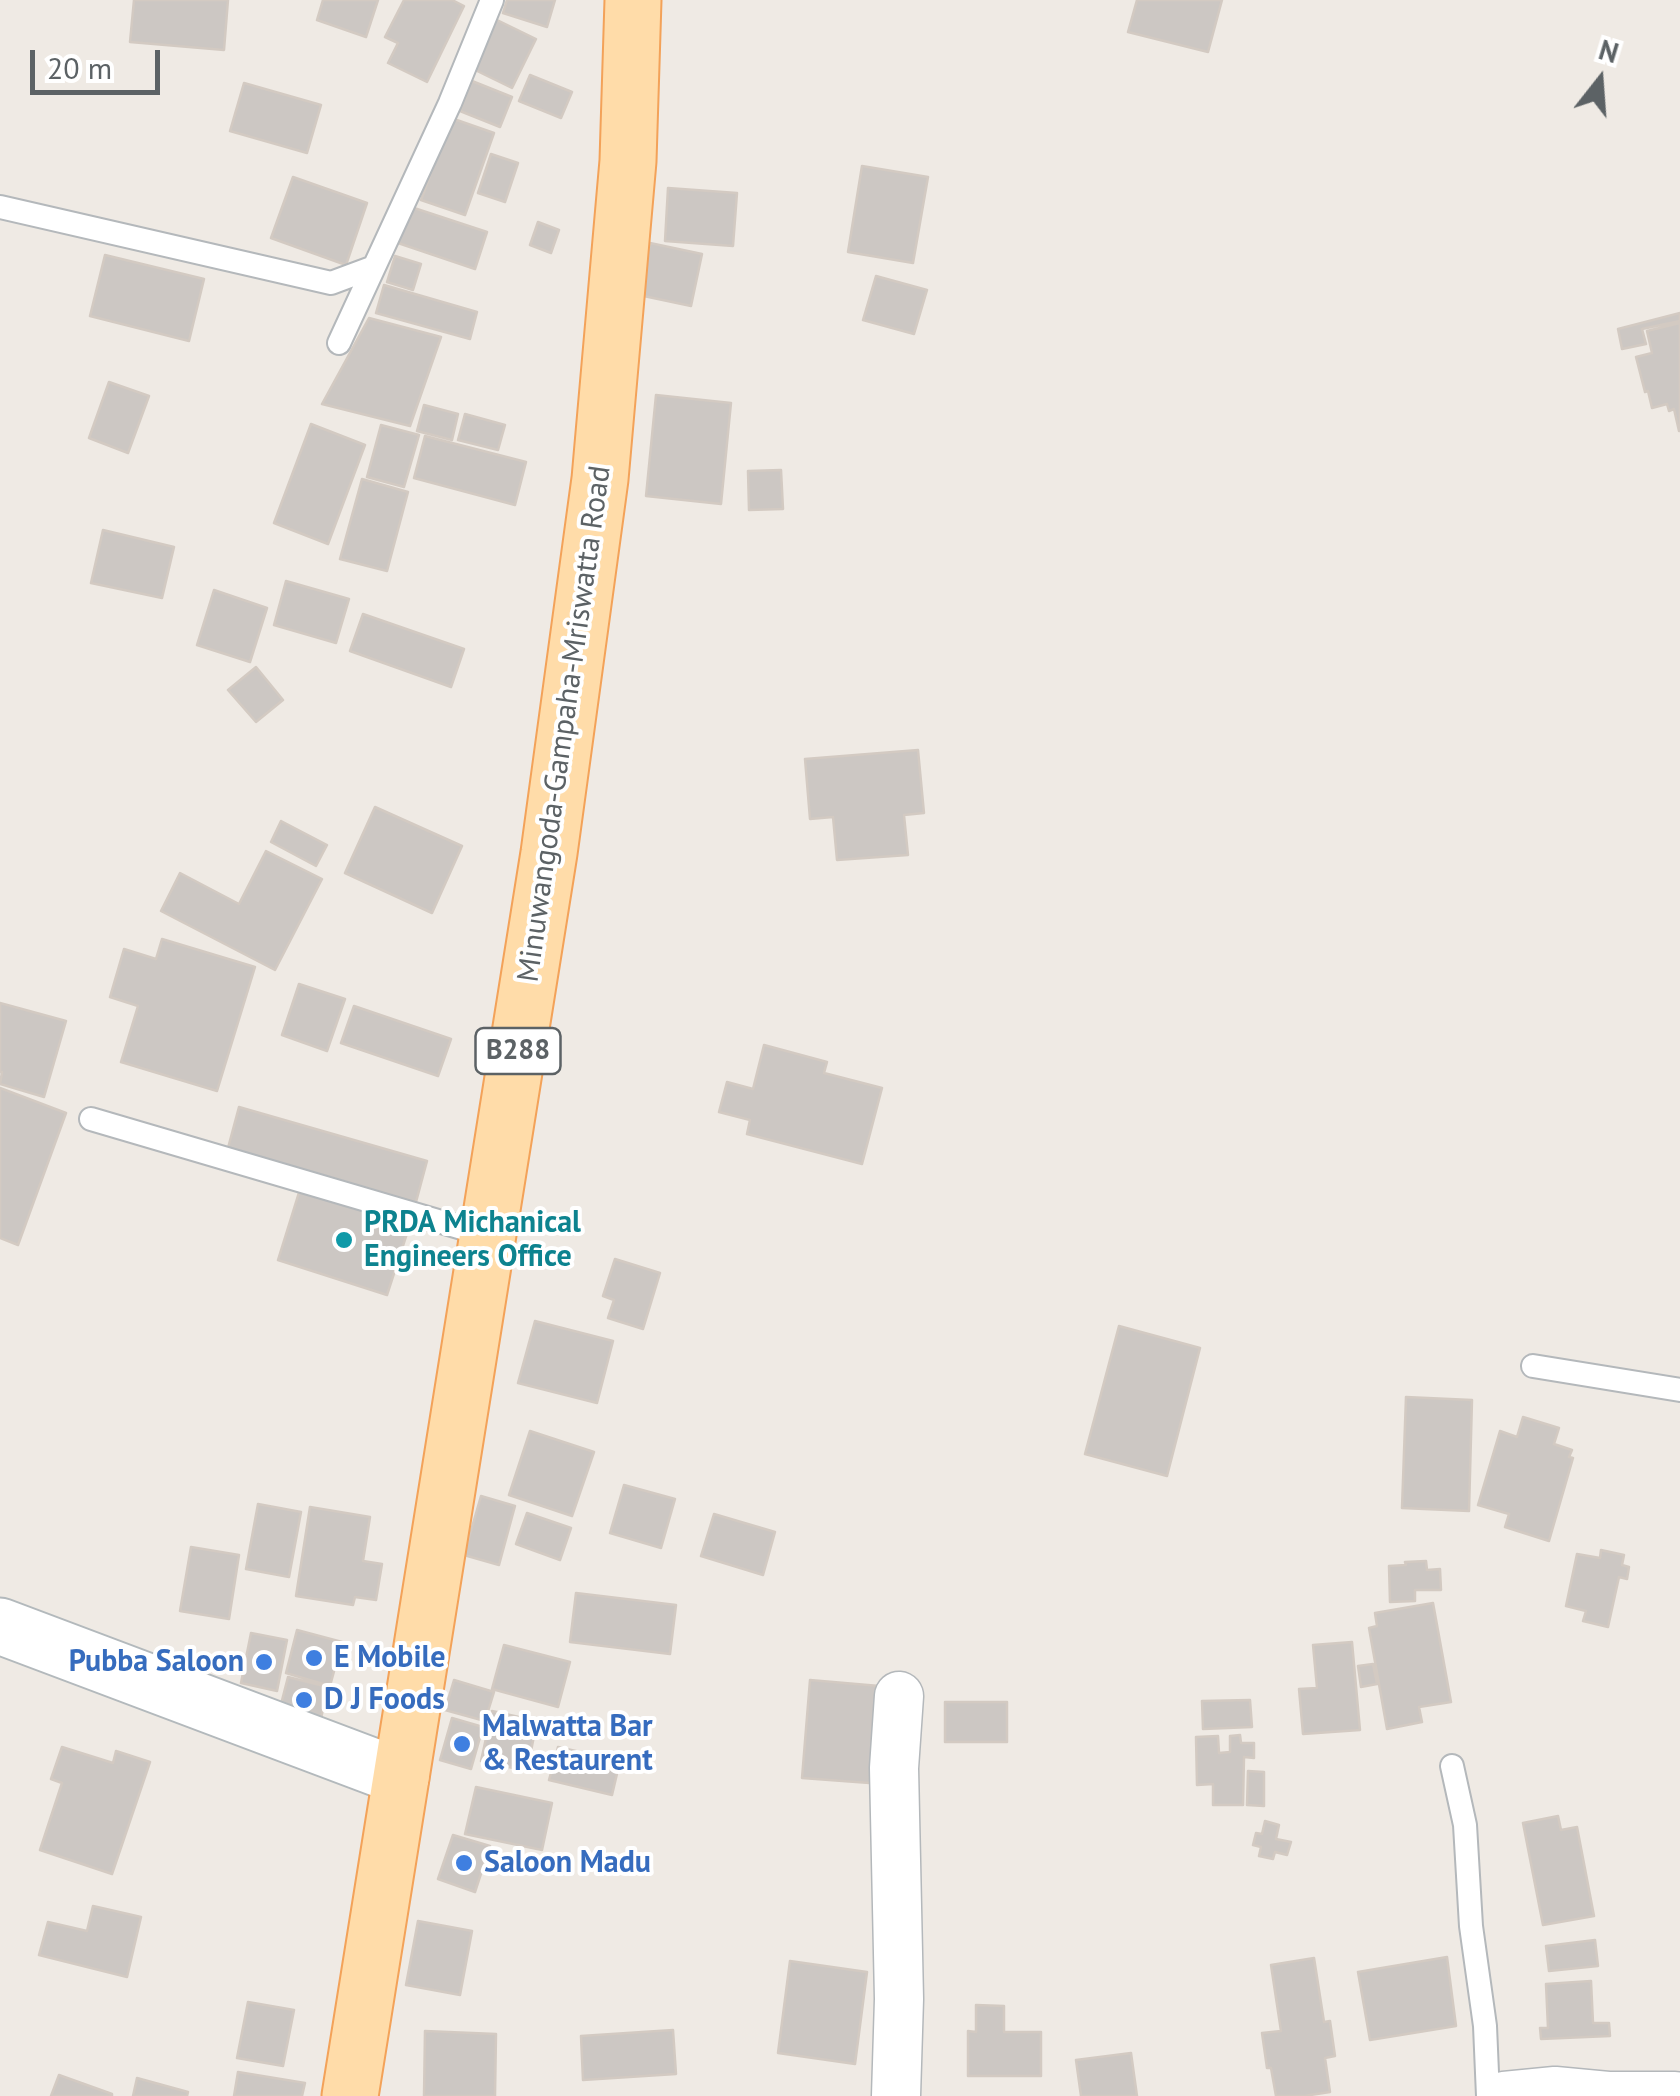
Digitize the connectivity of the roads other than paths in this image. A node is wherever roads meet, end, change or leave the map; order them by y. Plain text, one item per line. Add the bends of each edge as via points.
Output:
1 (492, 0) edge
2 (633, 0) edge
3 (0, 207) edge
4 (374, 267) junction
5 (340, 343) dead end
6 (91, 1120) dead end
7 (490, 1236) junction
8 (1533, 1366) dead end
9 (1680, 1390) edge
10 (0, 1626) edge
11 (900, 1696) dead end
12 (1452, 1766) dead end
13 (401, 1777) junction
14 (350, 2096) edge
15 (896, 2096) edge
16 (1488, 2096) edge
17 (1504, 2096) edge
18 (1608, 2096) edge
19 (1675, 2096) edge

1 - 4 lane
2 - 7 main road, Minuwangoda-Gampaha-Mriswatta Road / B288 via 628,161 600,479
3 - 4 lane via 331,282
4 - 5 lane
6 - 7 lane
7 - 13 main road, Minuwangoda-Gampaha-Mriswatta Road / B288
8 - 9 lane
10 - 13 street
11 - 15 street via 894,1768
12 - 16 lane via 1465,1825
13 - 14 main road, Minuwangoda-Gampaha-Mriswatta Road / B288
17 - 18 street
18 - 19 street

